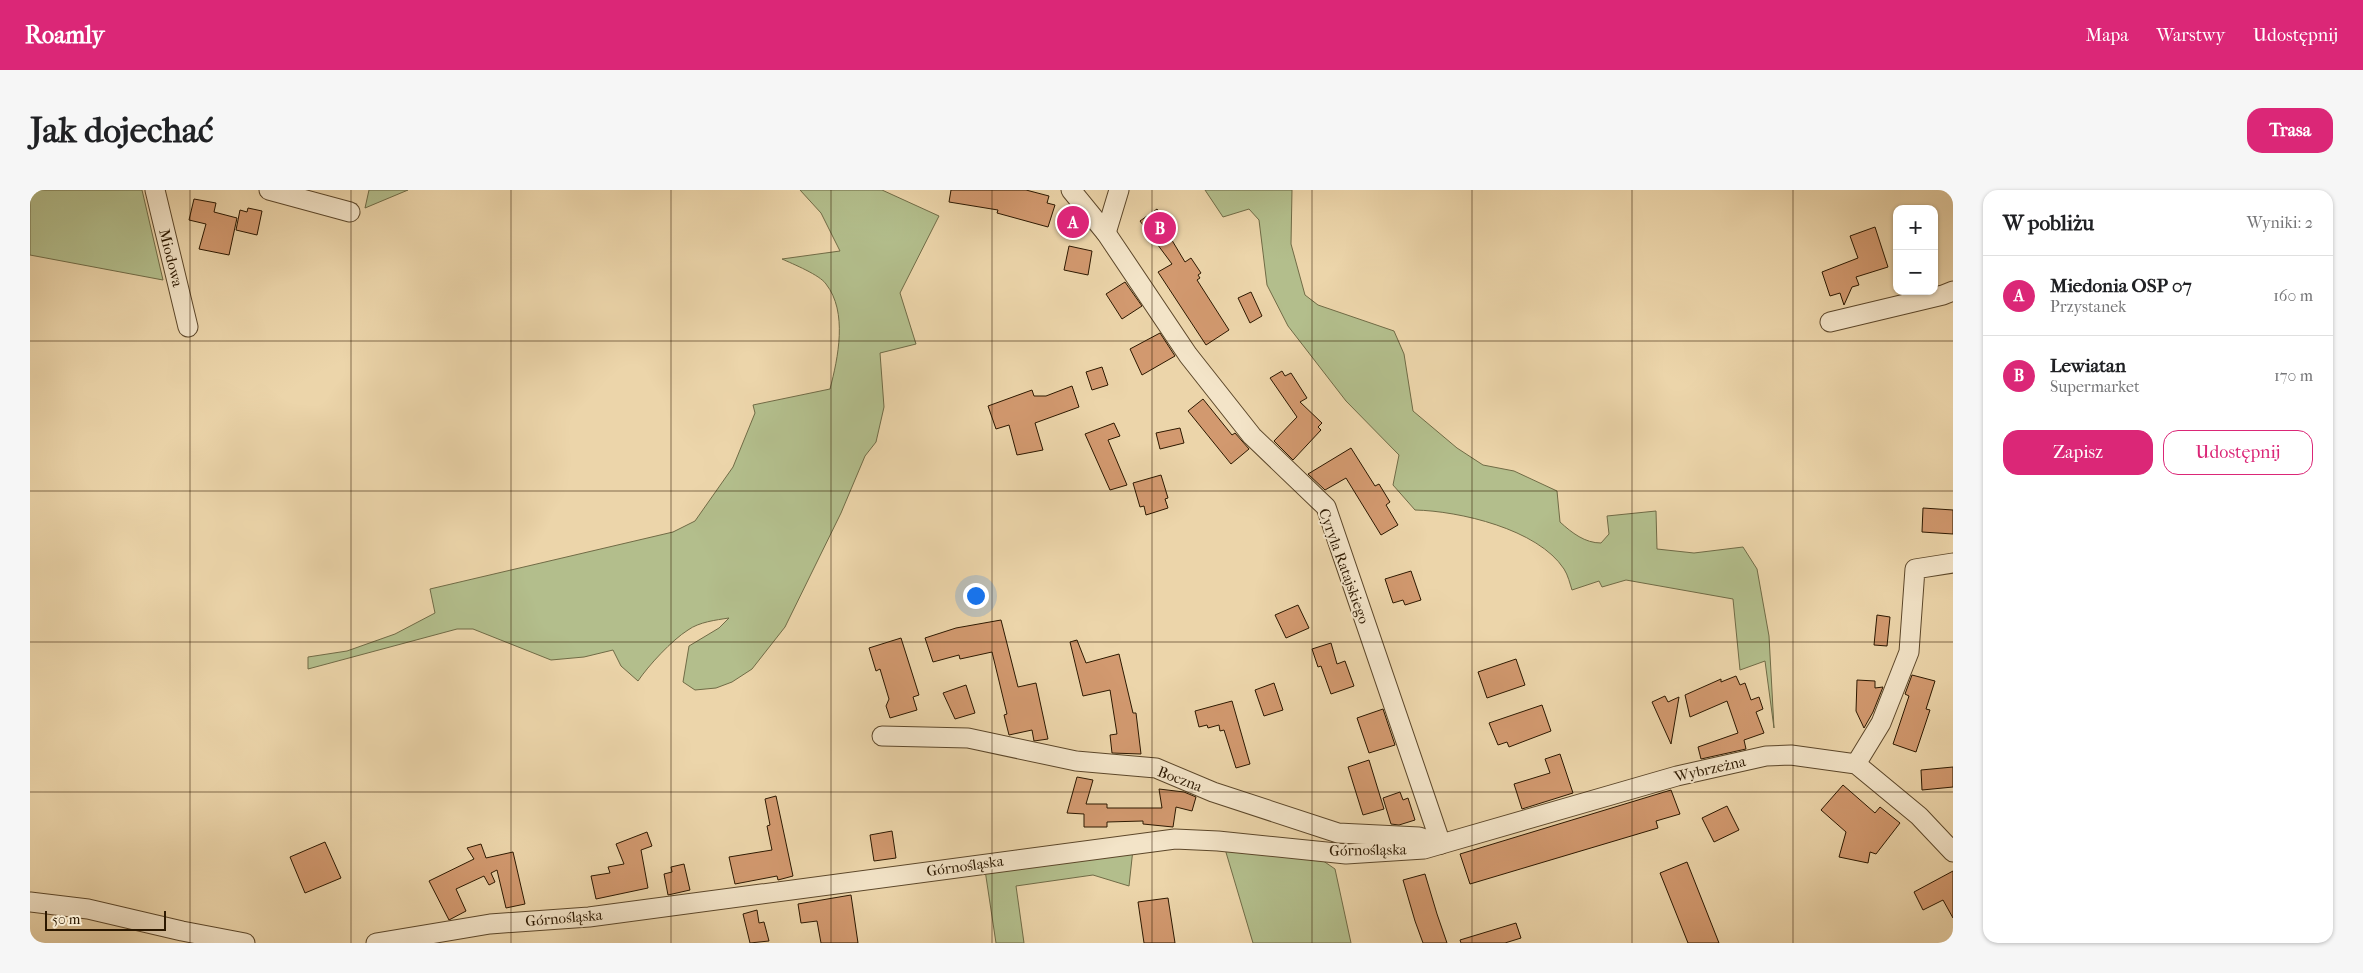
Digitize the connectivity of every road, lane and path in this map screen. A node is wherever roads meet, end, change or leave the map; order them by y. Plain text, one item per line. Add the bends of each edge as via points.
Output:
1 (155, 190) edge
2 (269, 190) edge
3 (1071, 190) edge
4 (1118, 190) edge
5 (350, 212) dead end
6 (1106, 233) junction
7 (1953, 291) edge
8 (1830, 322) dead end
9 (188, 327) dead end
10 (1953, 563) edge
11 (882, 736) dead end
12 (1856, 764) junction
13 (1441, 844) junction
14 (1953, 852) edge
15 (30, 902) edge
16 (245, 943) edge
17 (376, 943) edge

1 - 9 street, Miodowa
2 - 5 street
3 - 6 street, Cyryla Ratajskiego
4 - 6 street
6 - 13 street, Cyryla Ratajskiego via 1188,355 1252,436 1326,507
7 - 8 street
10 - 12 street via 1915,569 1909,652 1881,723
11 - 13 street, Boczna via 968,738 1076,761 1156,768 1213,792 1338,833 1419,837
12 - 13 street, Wybrzeżna via 1791,755 1766,756 1677,776
12 - 14 street via 1918,816
13 - 17 street, Górnośląska via 1424,849 1346,854 1175,839 589,917 490,924
15 - 16 street via 88,909

